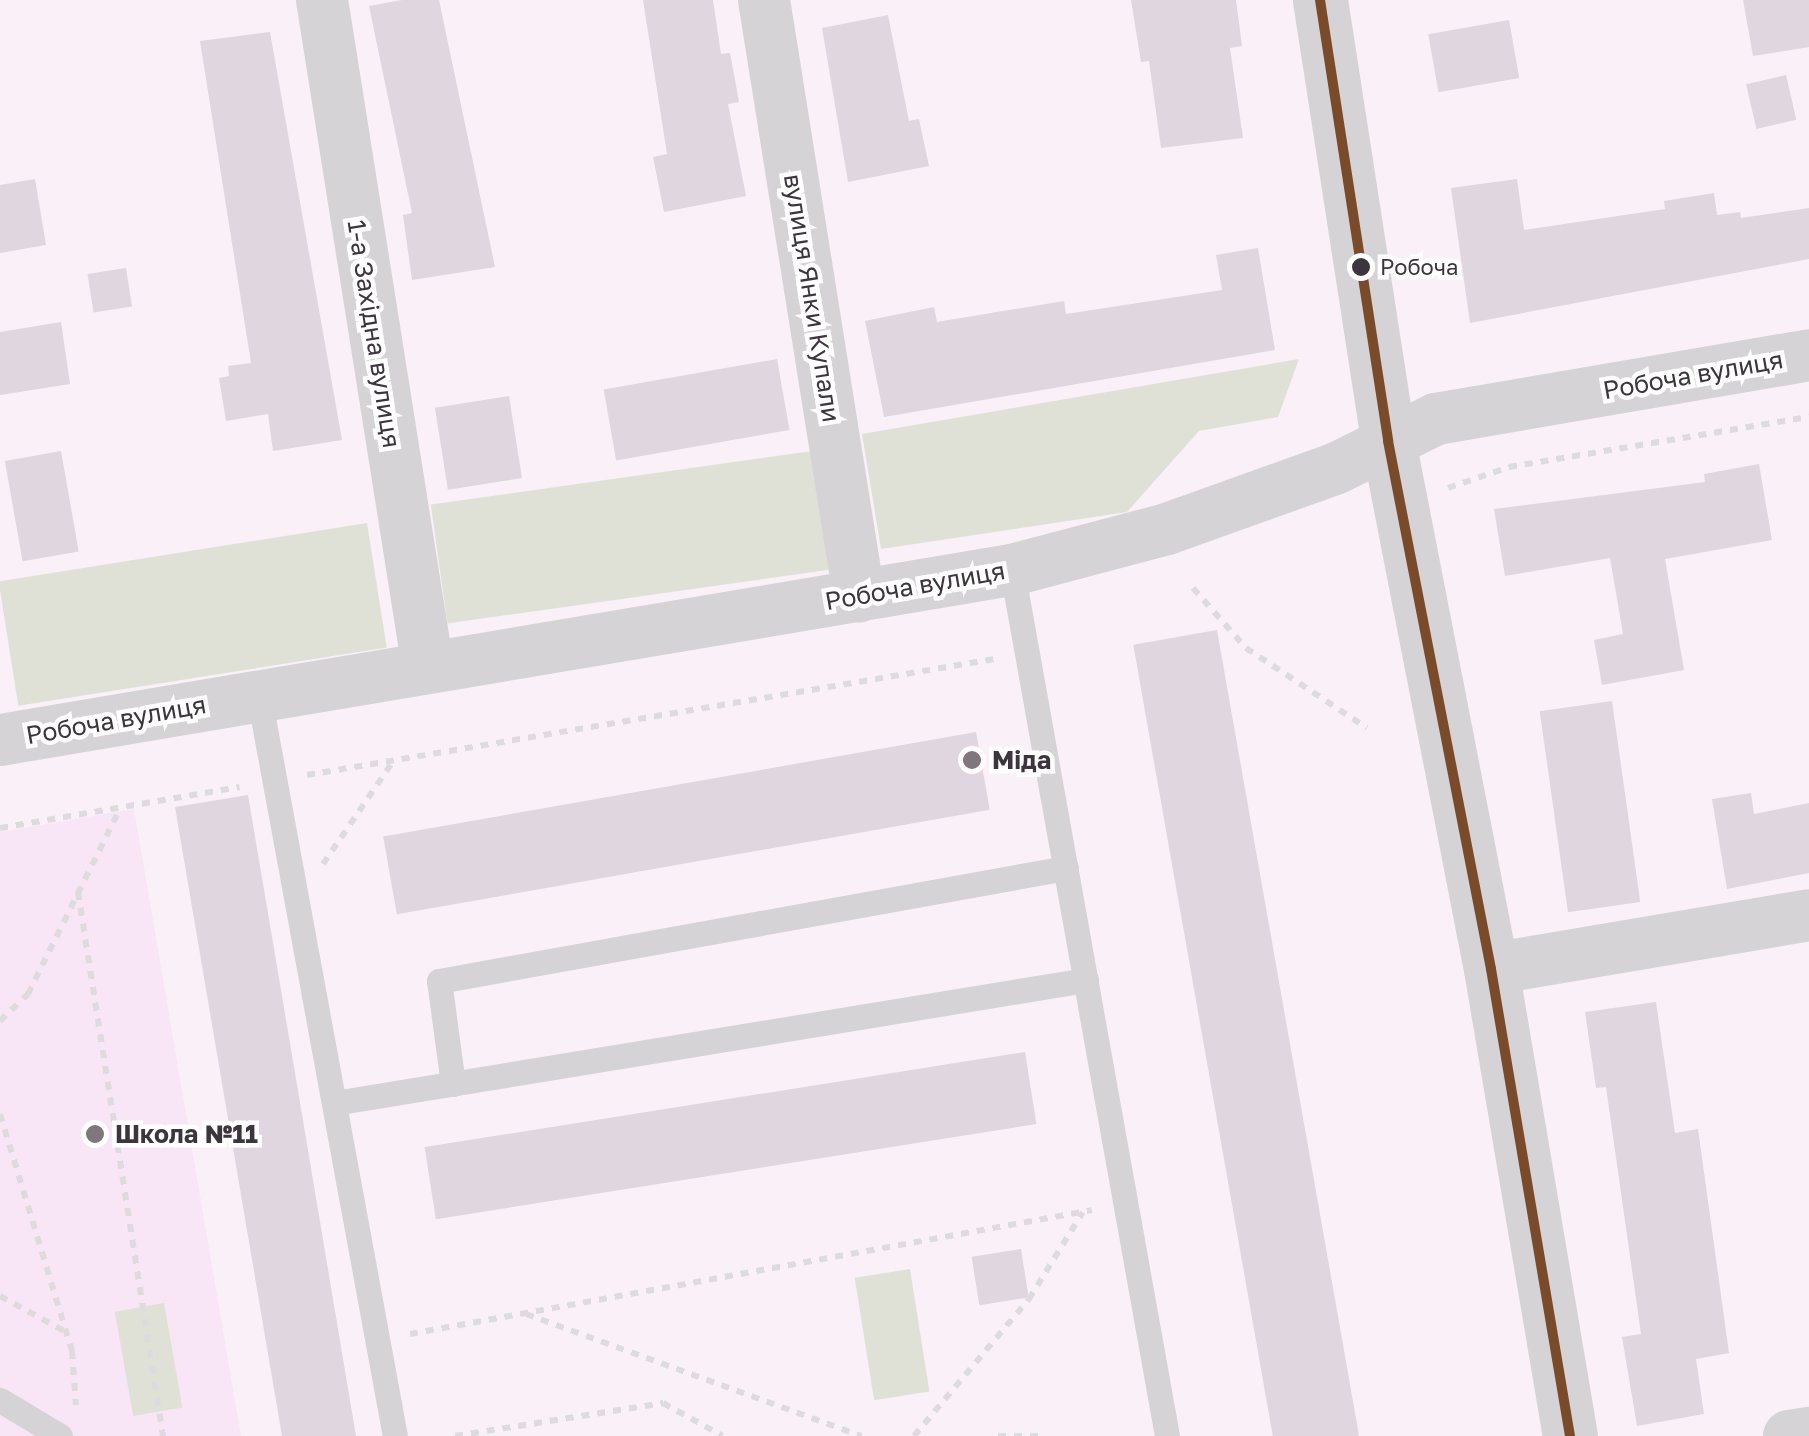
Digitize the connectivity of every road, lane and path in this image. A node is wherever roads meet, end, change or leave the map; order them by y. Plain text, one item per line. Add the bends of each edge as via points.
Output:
1 (322, 0) edge
2 (764, 0) edge
3 (1320, 0) edge
4 (1809, 355) edge
5 (1809, 418) edge
6 (1388, 440) junction
7 (1445, 488) dead end
8 (1012, 570) junction
9 (1193, 588) dead end
10 (859, 596) junction
11 (1027, 653) junction
12 (428, 668) junction
13 (259, 696) junction
14 (1366, 728) dead end
15 (0, 740) edge
16 (394, 760) junction
17 (274, 781) junction
18 (120, 808) junction
19 (0, 828) edge
20 (1066, 868) junction
21 (78, 892) junction
22 (297, 902) junction
23 (1809, 915) edge
24 (1491, 970) junction
25 (1086, 980) junction
26 (0, 1021) edge
27 (452, 1084) junction
28 (334, 1103) junction
29 (0, 1114) edge
30 (1127, 1204) junction
31 (1082, 1212) junction
32 (0, 1296) edge
33 (525, 1313) junction
34 (68, 1333) junction
35 (377, 1340) junction
36 (0, 1400) edge
37 (68, 1428) edge
38 (1809, 1433) edge
39 (163, 1436) edge
40 (394, 1436) edge
41 (455, 1436) edge
42 (722, 1436) edge
43 (862, 1436) edge
44 (914, 1436) edge
45 (998, 1436) edge
46 (1041, 1436) edge
47 (1168, 1436) edge
48 (1570, 1436) edge
49 (1789, 1436) edge

1 - 12 street, 1-а Західна вулиця
2 - 10 street, вулиця Янки Купали
3 - 6 street
4 - 6 street, Робоча вулиця via 1436,419
5 - 7 path via 1509,467
6 - 8 street, Робоча вулиця via 1335,469 1167,530
6 - 24 street
8 - 10 street, Робоча вулиця
8 - 11 lane
9 - 14 path via 1246,648
10 - 12 street, Робоча вулиця
11 - 16 path
11 - 20 lane
12 - 13 street, Робоча вулиця
13 - 15 street, Робоча вулиця
13 - 17 lane
16 - 17 path
16 - 22 path
17 - 18 path
17 - 22 lane
18 - 19 path
18 - 21 path
20 - 25 lane
20 - 27 lane via 438,981
21 - 26 path via 28,994
21 - 39 path
22 - 28 lane
23 - 24 street
24 - 48 street
25 - 27 lane
25 - 30 lane
27 - 28 lane
28 - 35 lane
29 - 34 path
30 - 31 path
30 - 47 lane
31 - 33 path
31 - 44 path via 1029,1299
32 - 34 path
33 - 35 path
33 - 43 path
34 - 37 path
35 - 40 lane
36 - 37 lane
38 - 49 street
41 - 42 path via 663,1403
45 - 46 path

